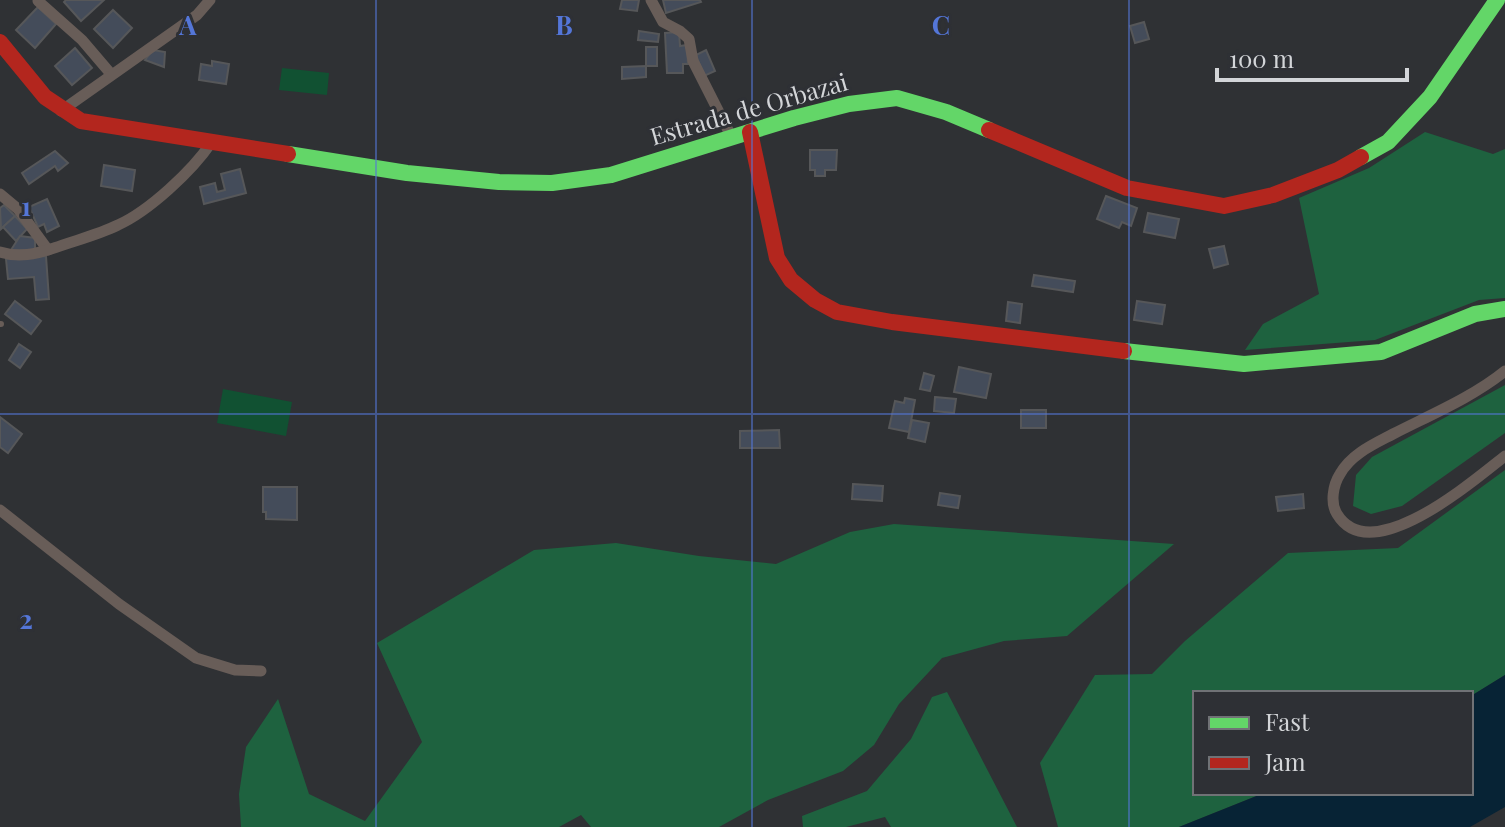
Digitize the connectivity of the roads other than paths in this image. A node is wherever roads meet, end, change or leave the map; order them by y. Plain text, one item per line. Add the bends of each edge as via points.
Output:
1 (210, 0) edge
2 (651, 0) edge
3 (1497, 0) edge
4 (38, 1) edge
5 (0, 42) edge
6 (111, 74) junction
7 (61, 111) junction
8 (750, 132) junction
9 (732, 138) junction
10 (211, 143) junction
11 (0, 194) edge
12 (48, 250) junction
13 (0, 252) edge
14 (1505, 309) edge
15 (1505, 371) edge
16 (1505, 456) edge
17 (0, 510) edge
18 (261, 671) dead end

1 - 6 street via 197,15
2 - 9 street via 663,22 689,39 693,61
3 - 8 street, Estrada de Orbazai via 1430,97 1388,142 1325,175 1224,206 1127,188 946,112 897,98 849,104
4 - 6 street
5 - 7 street, Estrada de Orbazai
6 - 7 street
7 - 10 street, Estrada de Orbazai via 81,121
8 - 9 street, Estrada de Orbazai
8 - 14 street via 777,258 791,280 837,312 1004,338 1244,364 1381,352 1475,314
9 - 10 street, Estrada de Orbazai via 611,175 552,183 407,173
10 - 12 street via 139,213
11 - 12 street
12 - 13 street via 11,256
15 - 16 street via 1361,452 1339,474 1334,510 1360,531 1401,526
17 - 18 street via 196,658 235,670

